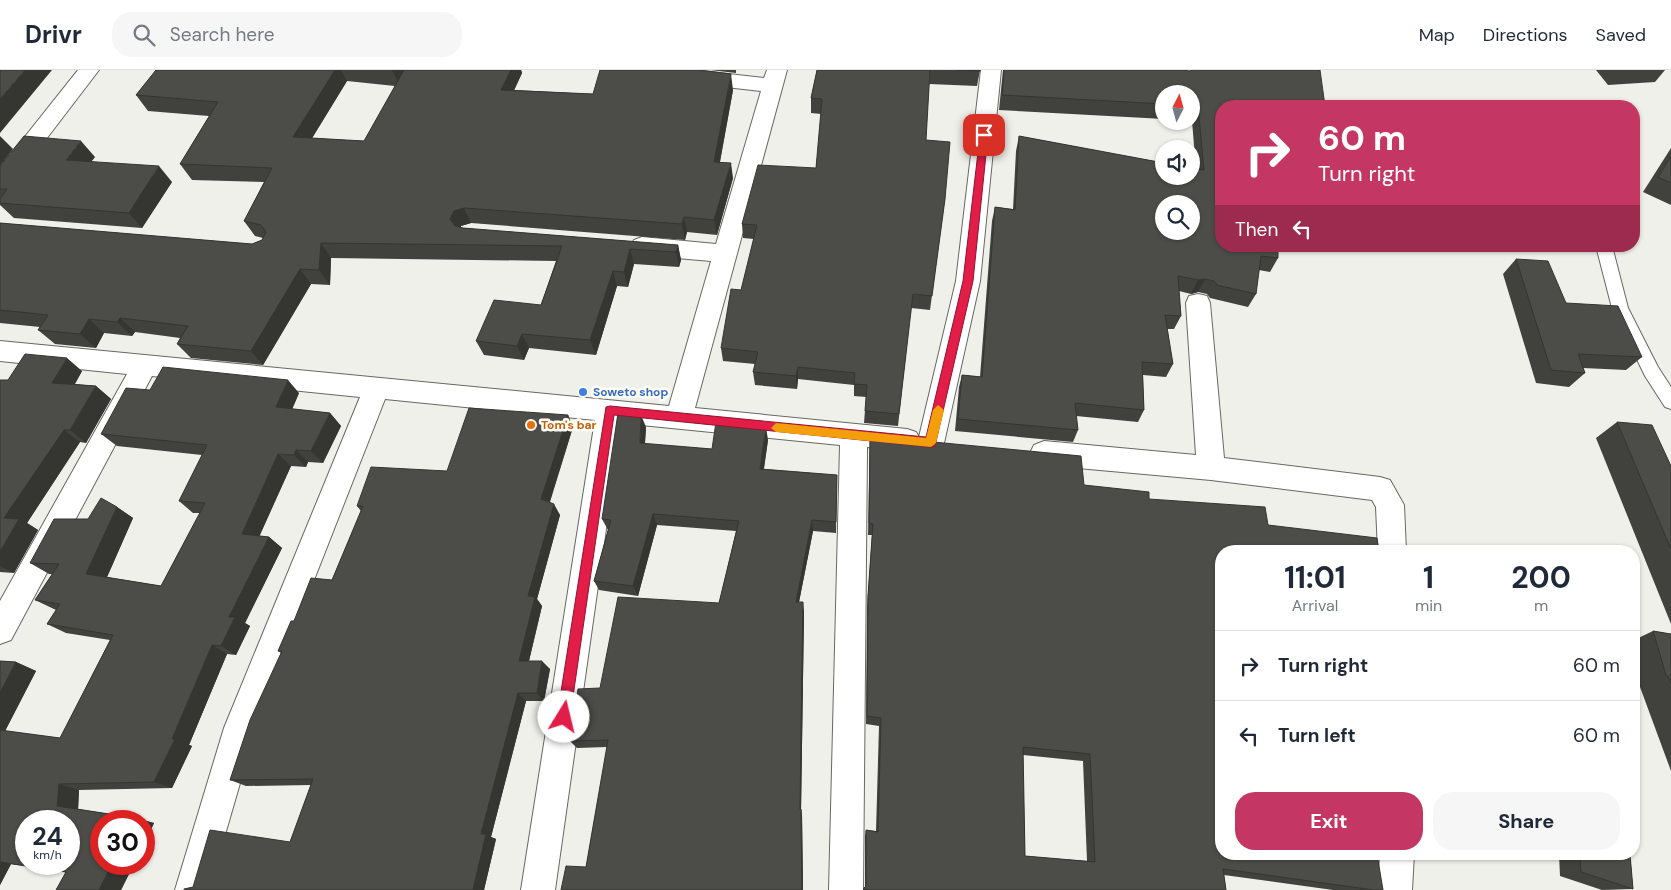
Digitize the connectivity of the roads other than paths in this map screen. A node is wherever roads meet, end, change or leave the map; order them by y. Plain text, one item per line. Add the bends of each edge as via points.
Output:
1 (89, 70) edge
2 (637, 70) edge
3 (991, 70) edge
4 (774, 78) edge
5 (0, 183) edge
6 (617, 244) edge
7 (1606, 252) edge
8 (724, 253) junction
9 (1198, 303) dead end
10 (0, 351) edge
11 (146, 364) junction
12 (376, 389) junction
13 (1671, 402) edge
14 (610, 410) junction
15 (678, 418) junction
16 (854, 435) junction
17 (931, 443) junction
18 (960, 445) edge
19 (1018, 451) edge
20 (1211, 468) junction
21 (1392, 545) edge
22 (0, 630) edge
23 (1396, 860) edge
24 (192, 890) edge
25 (538, 890) edge
26 (846, 890) edge
27 (1394, 890) edge

1 - 5 street
2 - 4 street
3 - 17 street via 968,281
4 - 8 street
6 - 8 street
7 - 13 lane via 1620,308 1651,371
8 - 15 street
9 - 20 street
10 - 11 street
11 - 12 street
11 - 22 street
12 - 14 street
12 - 24 street via 240,728
14 - 15 street
14 - 25 street
15 - 16 street
16 - 17 street
16 - 26 street
17 - 18 street
19 - 20 street
20 - 21 street via 1380,489 1390,505
23 - 27 street

